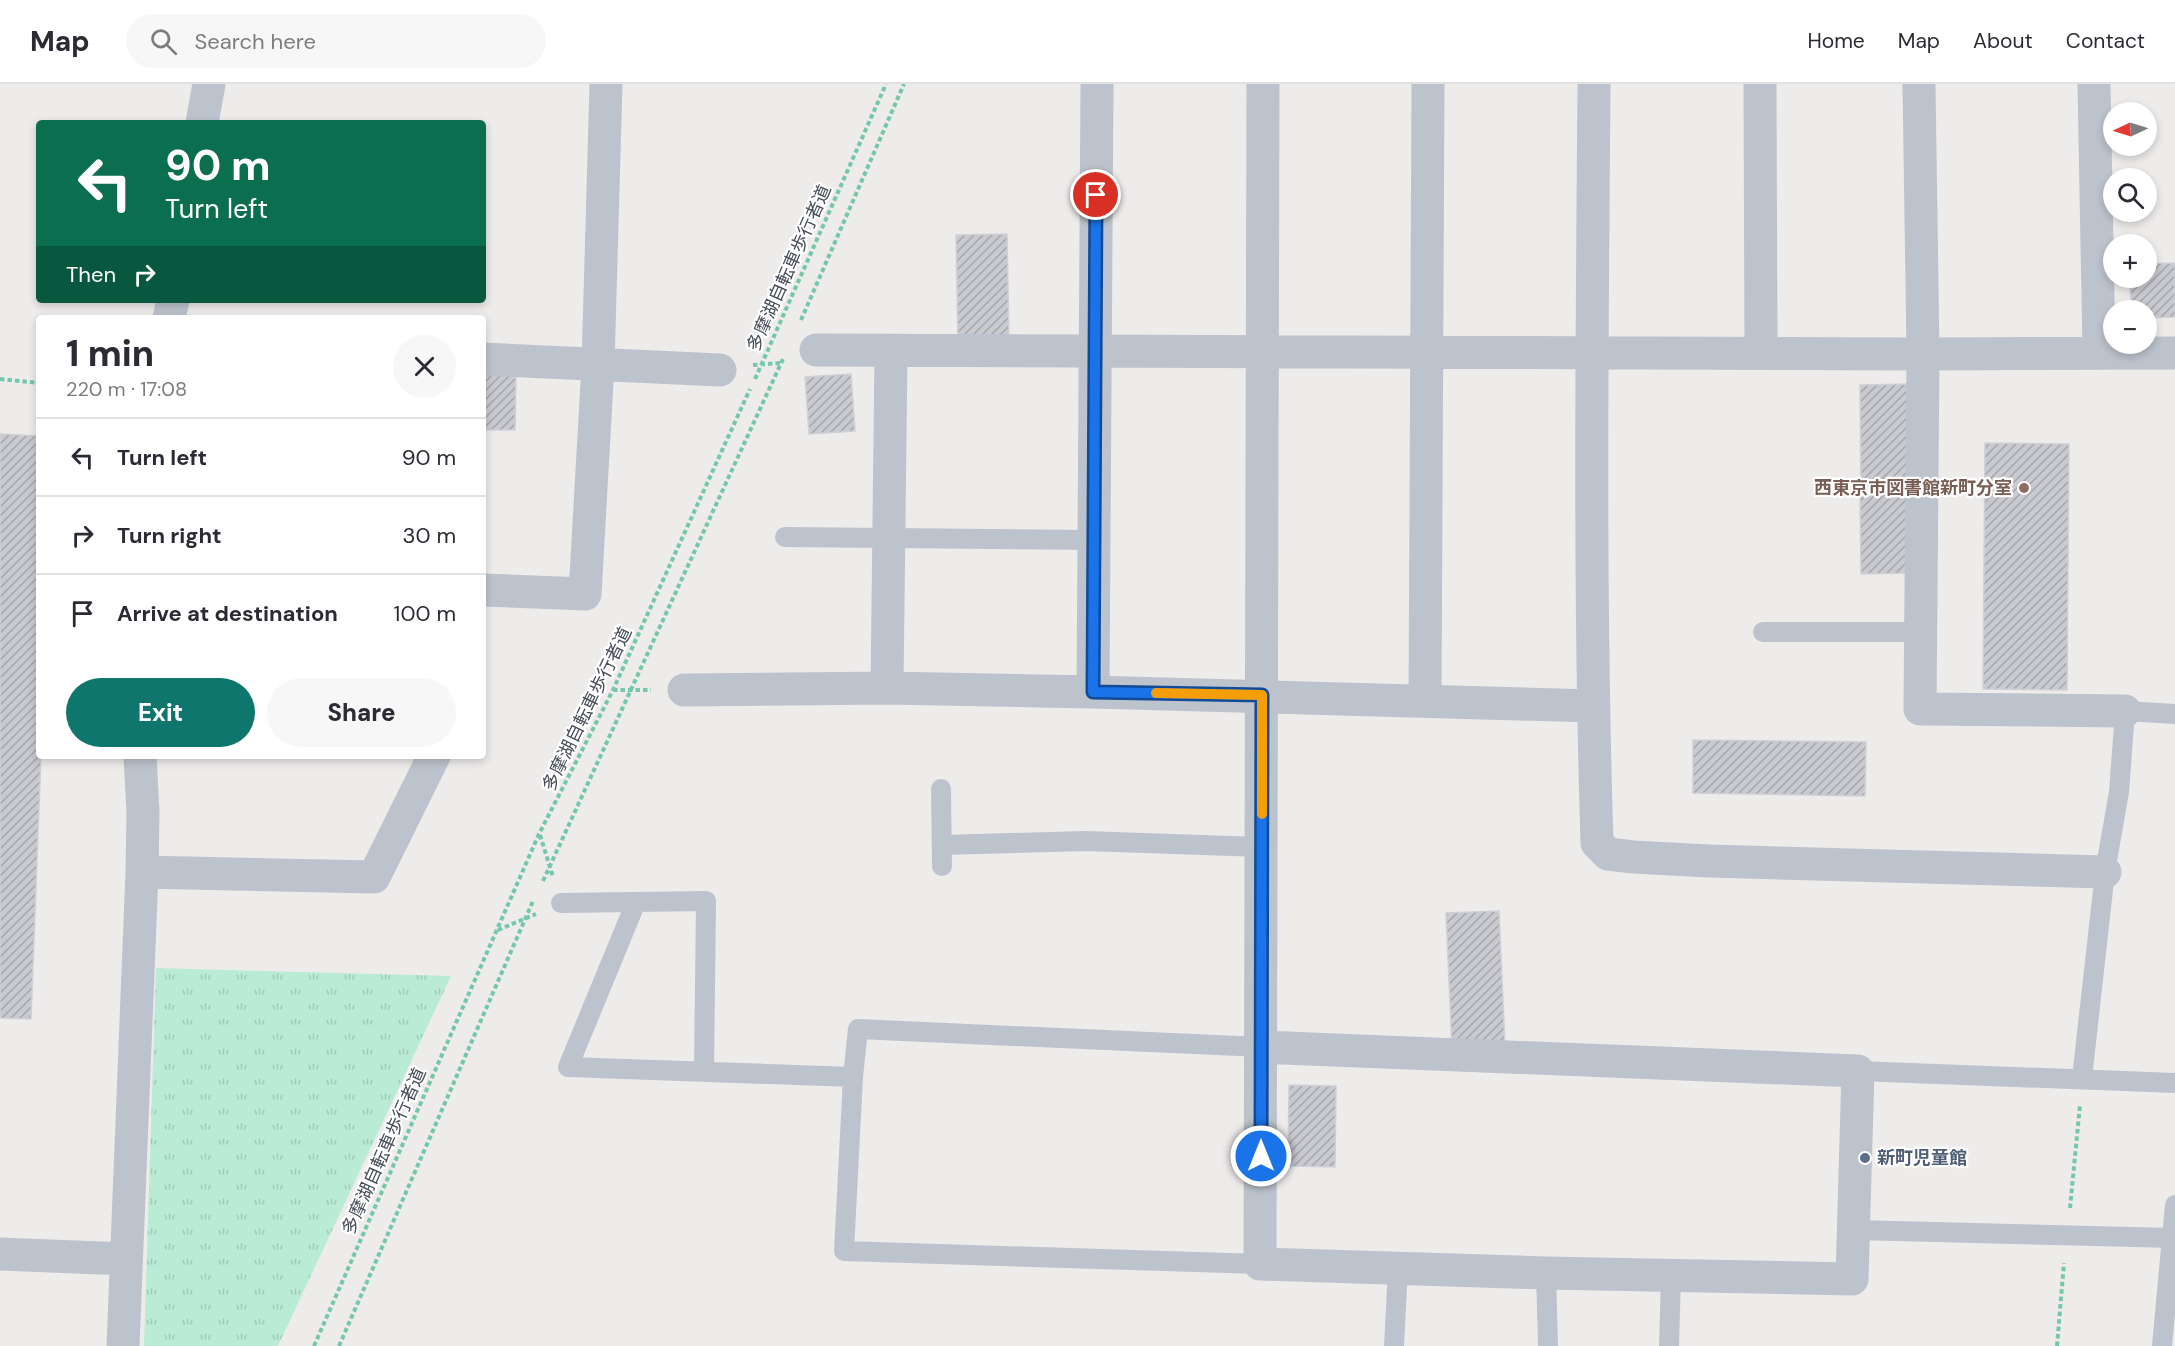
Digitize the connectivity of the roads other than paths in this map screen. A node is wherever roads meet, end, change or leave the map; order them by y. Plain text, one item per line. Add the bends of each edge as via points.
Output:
1 (606, 84) edge
2 (1097, 84) edge
3 (1263, 84) edge
4 (1428, 84) edge
5 (1594, 84) edge
6 (1760, 84) edge
7 (1919, 84) edge
8 (2094, 84) edge
9 (204, 85) edge
10 (202, 120) edge
11 (807, 338) road end
12 (1095, 351) junction
13 (1262, 351) junction
14 (891, 352) junction
15 (1428, 352) junction
16 (2099, 352) junction
17 (1592, 353) junction
18 (1761, 353) junction
19 (2175, 353) edge
20 (1923, 354) junction
21 (486, 359) edge
22 (598, 365) junction
23 (720, 370) dead end
24 (785, 537) dead end
25 (889, 538) junction
26 (1094, 540) junction
27 (486, 590) edge
28 (1763, 632) dead end
29 (1920, 632) junction
30 (887, 688) junction
31 (684, 690) dead end
32 (1093, 692) junction
33 (1262, 695) junction
34 (1425, 701) junction
35 (1593, 706) junction
36 (2125, 711) junction
37 (2175, 714) edge
38 (141, 759) edge
39 (433, 759) edge
40 (941, 789) dead end
41 (942, 845) junction
42 (1261, 847) junction
43 (942, 866) dead end
44 (142, 872) junction
45 (2105, 872) junction
46 (636, 902) junction
47 (561, 903) road end
48 (1261, 1047) junction
49 (704, 1071) junction
50 (1858, 1071) junction
51 (854, 1077) junction
52 (2082, 1078) junction
53 (2175, 1083) edge
54 (2175, 1205) edge
55 (1855, 1230) junction
56 (2173, 1238) edge
57 (0, 1254) edge
58 (126, 1259) junction
59 (1260, 1264) junction
60 (1398, 1268) junction
61 (1546, 1273) junction
62 (1671, 1276) junction
63 (123, 1346) edge
64 (1394, 1346) edge
65 (1548, 1346) edge
66 (1669, 1346) edge
67 (2162, 1346) edge

1 - 22 street
2 - 12 street
3 - 13 street
4 - 15 street
5 - 17 street
6 - 18 street
7 - 20 street
8 - 16 street
9 - 10 street
11 - 14 street
12 - 13 street
12 - 14 street
12 - 26 street
13 - 15 street
13 - 33 street
14 - 25 street
15 - 17 street
15 - 34 street
16 - 19 street
16 - 20 street
17 - 18 street
17 - 35 street
18 - 20 street
20 - 29 street
21 - 22 street
22 - 23 street
22 - 27 street via 585,594
24 - 25 lane
25 - 26 lane
25 - 30 street
26 - 32 street
28 - 29 lane
29 - 36 street via 1920,709
30 - 31 street
30 - 32 street
32 - 33 street
33 - 34 street
33 - 42 street
34 - 35 street
35 - 45 street via 1597,843 1608,854 1709,861
36 - 37 lane
36 - 45 lane via 2119,792
38 - 44 street
39 - 44 street via 374,877
40 - 41 lane
41 - 42 lane via 1085,841
41 - 43 lane
42 - 48 street
44 - 58 street
45 - 52 lane
46 - 47 lane
46 - 49 lane via 706,901
46 - 49 lane via 568,1067
48 - 50 street
48 - 51 lane via 858,1029
48 - 59 street
49 - 51 lane
50 - 52 lane
50 - 55 street
51 - 59 lane via 844,1251
52 - 53 lane
54 - 56 lane
55 - 56 lane
55 - 62 street via 1852,1279
56 - 67 lane
57 - 58 street
58 - 63 street
59 - 60 street
60 - 61 street
60 - 64 lane
61 - 62 street
61 - 65 lane
62 - 66 lane

